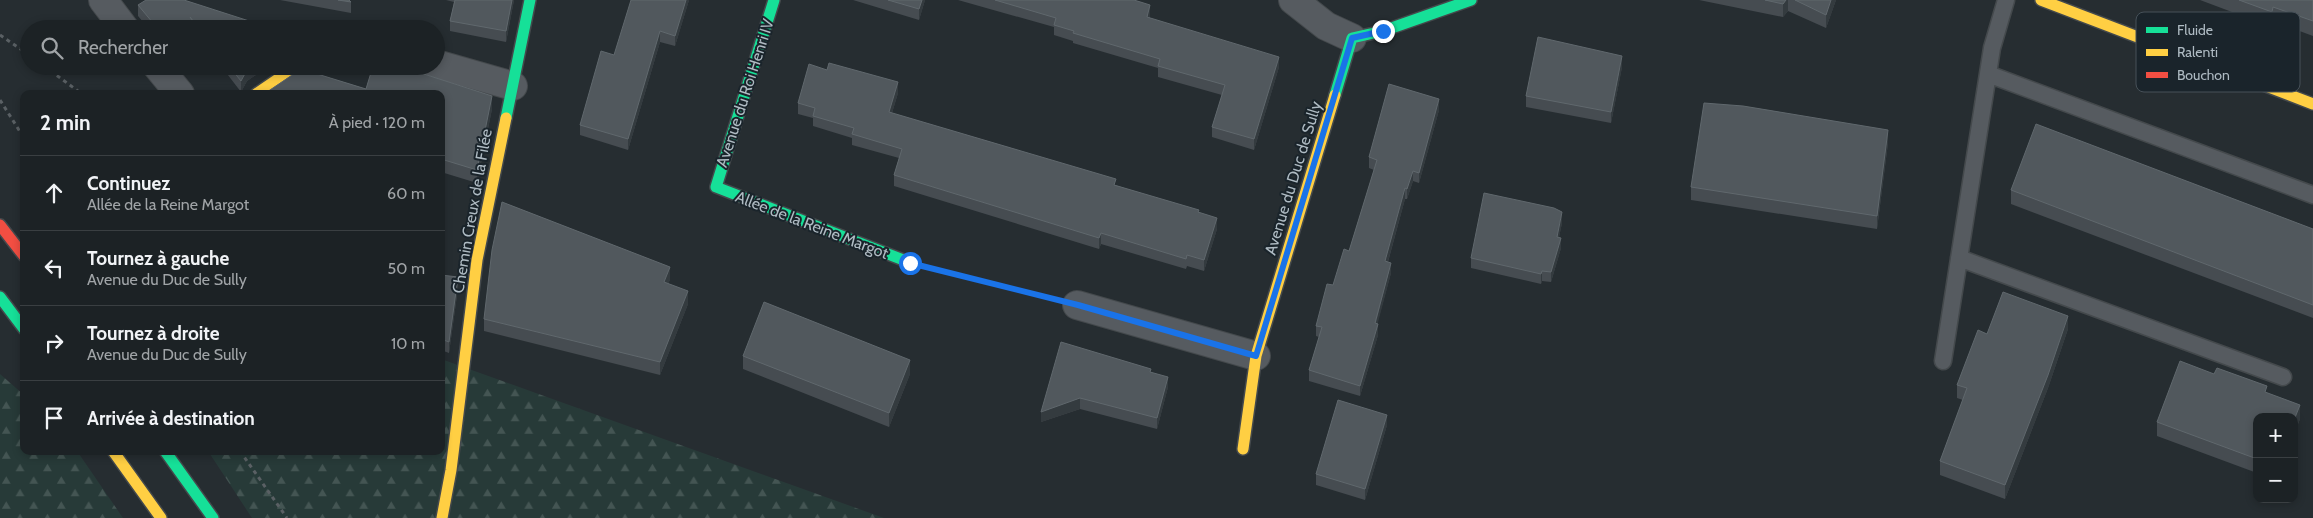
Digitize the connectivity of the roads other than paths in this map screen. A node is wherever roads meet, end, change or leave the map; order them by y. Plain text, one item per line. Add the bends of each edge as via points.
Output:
1 (103, 0) edge
2 (530, 0) edge
3 (774, 0) edge
4 (1293, 0) edge
5 (1471, 0) edge
6 (2006, 0) edge
7 (2041, 0) edge
8 (118, 20) edge
9 (2136, 36) edge
10 (1352, 38) junction
11 (445, 67) edge
12 (1988, 74) junction
13 (164, 75) edge
14 (284, 75) edge
15 (513, 86) junction
16 (177, 90) edge
17 (262, 90) edge
18 (2282, 92) edge
19 (2313, 104) edge
20 (716, 187) joint
21 (2313, 195) edge
22 (0, 224) edge
23 (20, 251) edge
24 (1959, 258) junction
25 (910, 263) road end
26 (0, 297) edge
27 (1078, 305) road end
28 (20, 324) edge
29 (1256, 356) junction
30 (1943, 361) dead end
31 (2283, 377) dead end
32 (1242, 449) dead end
33 (116, 455) edge
34 (168, 455) edge
35 (161, 518) edge
36 (213, 518) edge
37 (442, 518) edge

1 - 8 street
2 - 15 main road, Chemin Creux de la Filée
3 - 20 main road, Avenue du Roi Henri IV
4 - 10 street via 1326,26
5 - 10 main road via 1383,31
6 - 12 lane
7 - 9 main road
10 - 29 main road, Avenue du Duc de Sully
11 - 15 street
12 - 21 lane
12 - 24 lane
13 - 16 street
14 - 17 main road
15 - 37 main road, Chemin Creux de la Filée via 477,260
18 - 19 main road
20 - 25 main road, Allée de la Reine Margot
22 - 23 main road
24 - 30 lane
24 - 31 lane
26 - 28 main road
27 - 29 street
29 - 32 main road, Avenue du Duc de Sully
33 - 35 main road
34 - 36 main road

